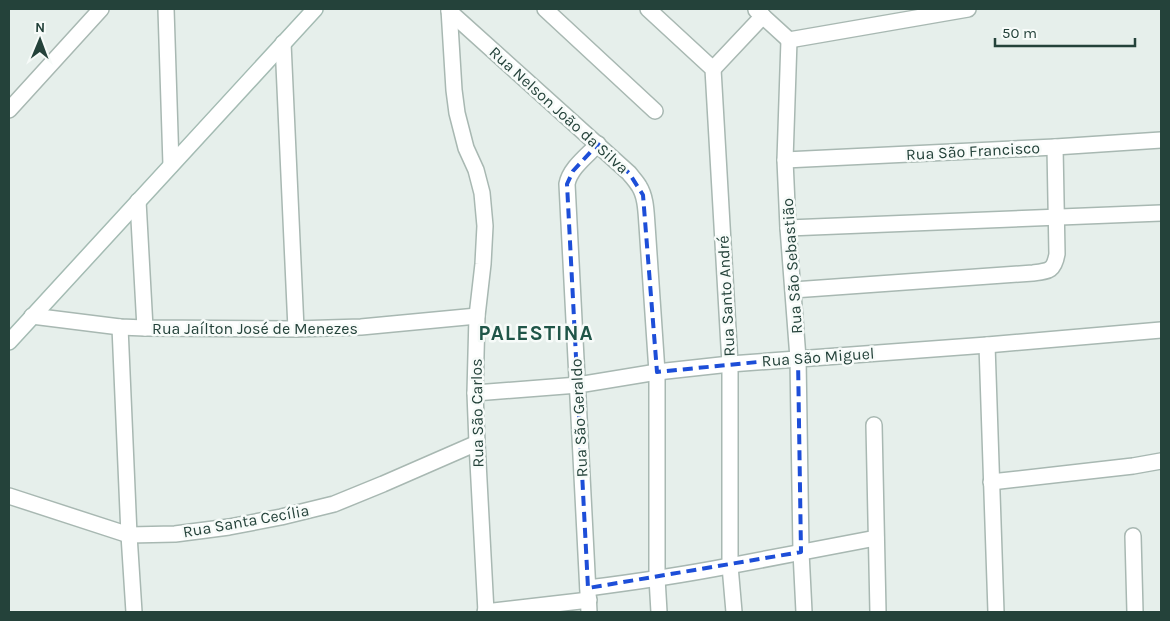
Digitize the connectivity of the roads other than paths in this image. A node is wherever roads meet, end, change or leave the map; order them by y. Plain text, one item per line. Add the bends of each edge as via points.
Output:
1 (101, 9) edge
2 (166, 9) edge
3 (315, 9) edge
4 (544, 9) edge
5 (648, 9) edge
6 (968, 9) edge
7 (449, 10) edge
8 (759, 12) edge
9 (789, 40) junction
10 (283, 43) junction
11 (713, 69) junction
12 (9, 110) edge
13 (655, 111) dead end
14 (1161, 140) edge
15 (598, 144) junction
16 (1055, 147) junction
17 (785, 160) junction
18 (171, 165) junction
19 (138, 201) junction
20 (1161, 214) edge
21 (1057, 218) junction
22 (788, 228) junction
23 (793, 290) junction
24 (32, 316) junction
25 (477, 316) junction
26 (120, 327) junction
27 (145, 328) junction
28 (296, 329) junction
29 (1161, 330) edge
30 (9, 342) edge
31 (987, 345) junction
32 (798, 358) junction
33 (730, 364) junction
34 (657, 372) junction
35 (578, 385) junction
36 (475, 393) junction
37 (874, 425) dead end
38 (477, 442) junction
39 (1161, 461) edge
40 (991, 482) junction
41 (9, 496) edge
42 (129, 535) junction
43 (1133, 536) dead end
44 (876, 538) junction
45 (801, 552) junction
46 (730, 566) junction
47 (657, 578) junction
48 (589, 600) edge
49 (134, 612) edge
50 (485, 612) edge
51 (658, 612) edge
52 (734, 612) edge
53 (804, 612) edge
54 (878, 612) edge
55 (996, 612) edge
56 (1135, 612) edge

1 - 12 street
2 - 18 street
3 - 10 street
4 - 13 street
5 - 11 street
6 - 9 street
7 - 15 street, Rua Nelson João da Silva
7 - 25 street, Rua São Carlos via 457,113 482,193 485,226
8 - 9 street
8 - 11 street
9 - 17 street, Rua São Sebastião
10 - 18 street
10 - 28 street
11 - 33 street, Rua Santo André
14 - 16 street, Rua São Francisco
15 - 34 street, Rua Nelson João da Silva via 629,173 643,195
15 - 35 street, Rua São Geraldo via 573,171 567,184
16 - 17 street, Rua São Francisco
16 - 21 street
17 - 22 street, Rua São Sebastião
18 - 19 street
19 - 24 street
19 - 27 street
20 - 21 street
21 - 22 street
21 - 23 street via 1057,254 1050,270
22 - 23 street, Rua São Sebastião
23 - 32 street, Rua São Sebastião
24 - 26 street, Rua Jaílton José de Menezes
24 - 30 street
25 - 28 street, Rua Jaílton José de Menezes via 361,327
25 - 36 street, Rua São Carlos
26 - 27 street, Rua Jaílton José de Menezes
26 - 42 street
27 - 28 street, Rua Jaílton José de Menezes
29 - 31 street, Rua São Miguel
31 - 32 street, Rua São Miguel
31 - 40 street
32 - 33 street, Rua São Miguel
32 - 45 street, Rua São Sebastião
33 - 34 street, Rua São Miguel
33 - 46 street, Rua Santo André
34 - 35 street, Rua São Miguel
34 - 47 street, Rua Nelson João da Silva
35 - 36 street, Rua São Miguel
35 - 48 street, Rua São Geraldo
36 - 38 street, Rua São Carlos
37 - 44 street
38 - 42 street, Rua Santa Cecília via 334,504 229,527 175,534
38 - 50 street, Rua São Carlos
39 - 40 street
40 - 55 street
41 - 42 street, Rua Santa Cecília
42 - 49 street
43 - 56 street
44 - 45 street
44 - 54 street
45 - 46 street
45 - 53 street, Rua São Sebastião
46 - 47 street
46 - 52 street, Rua Santo André
47 - 48 street
47 - 51 street, Rua Nelson João da Silva
48 - 50 street

